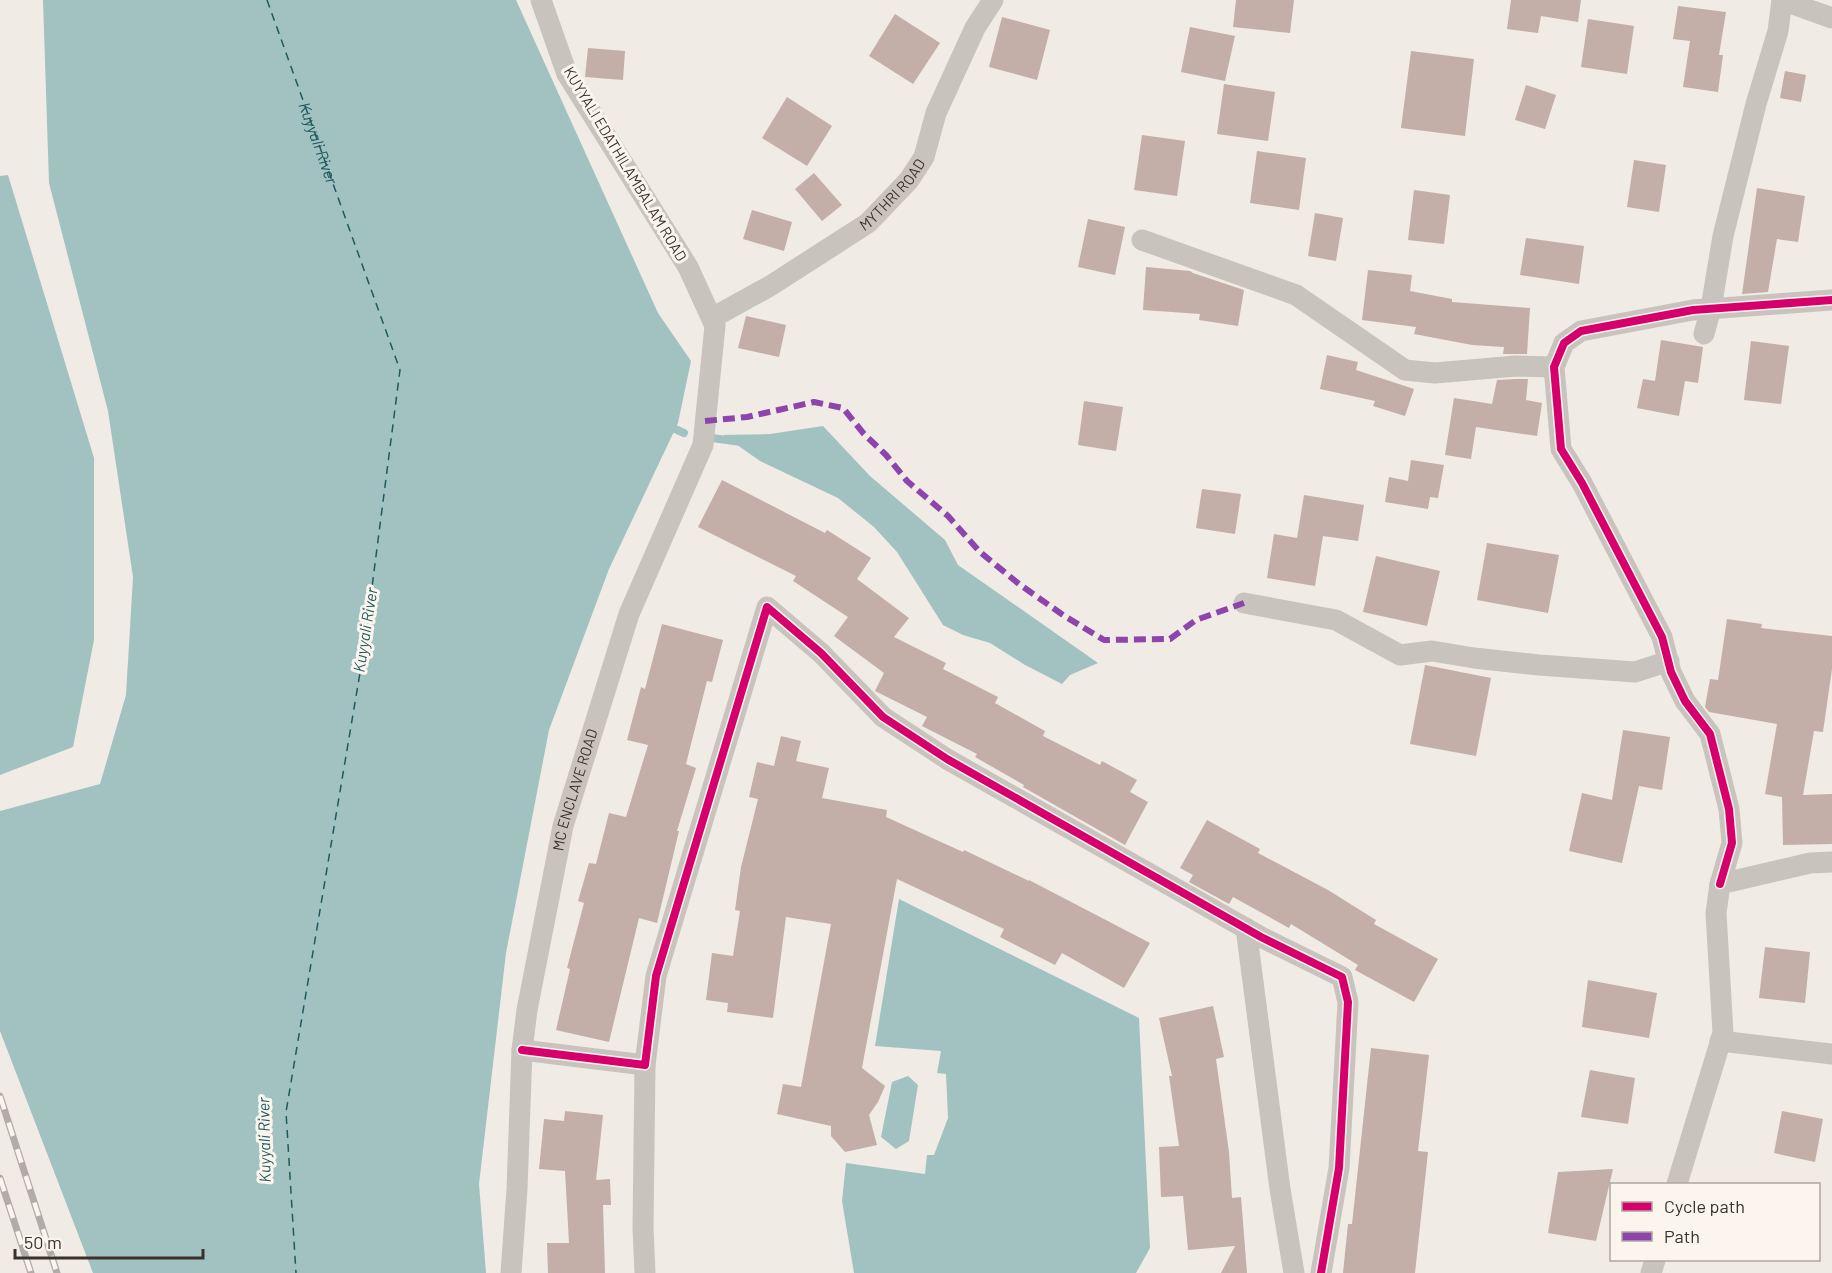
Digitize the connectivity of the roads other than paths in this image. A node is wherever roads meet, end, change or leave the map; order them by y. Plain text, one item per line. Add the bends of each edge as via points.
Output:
1 (541, 0) edge
2 (993, 0) edge
3 (1782, 0) edge
4 (1832, 18) edge
5 (1142, 240) dead end
6 (1832, 300) edge
7 (1711, 308) junction
8 (714, 322) junction
9 (1704, 333) dead end
10 (1554, 367) junction
11 (1244, 603) dead end
12 (1669, 661) junction
13 (1832, 862) edge
14 (1720, 884) junction
15 (1245, 928) junction
16 (1720, 1041) junction
17 (522, 1050) junction
18 (1832, 1054) edge
19 (645, 1065) junction
20 (1678, 1183) edge
21 (511, 1273) edge
22 (645, 1273) edge
23 (1294, 1273) edge
24 (1321, 1273) edge

1 - 8 street, KUYYALI EDATHILAMBALAM ROAD via 567,74 688,267
2 - 8 street, MYTHRI ROAD via 975,28 936,113 924,157 909,180 868,223
3 - 4 street
3 - 7 street via 1778,31 1723,236
5 - 10 street via 1296,295 1405,370 1435,373
6 - 7 street
7 - 9 street
7 - 10 street via 1581,331 1564,343
8 - 17 street, MC ENCLAVE ROAD via 703,445 629,614 562,826
10 - 12 street via 1561,449 1662,637
11 - 12 street via 1336,620 1400,655 1432,651 1518,663 1635,672
12 - 14 street via 1685,701 1710,734 1729,809 1732,843
13 - 14 street via 1810,862
14 - 16 street via 1716,913 1723,1033
15 - 19 street via 947,759 883,717 821,653 767,607 656,976
15 - 23 street
15 - 24 street via 1342,977 1348,1002 1339,1168
16 - 18 street
16 - 20 street
17 - 19 street
17 - 21 street, MC ENCLAVE ROAD
19 - 22 street

